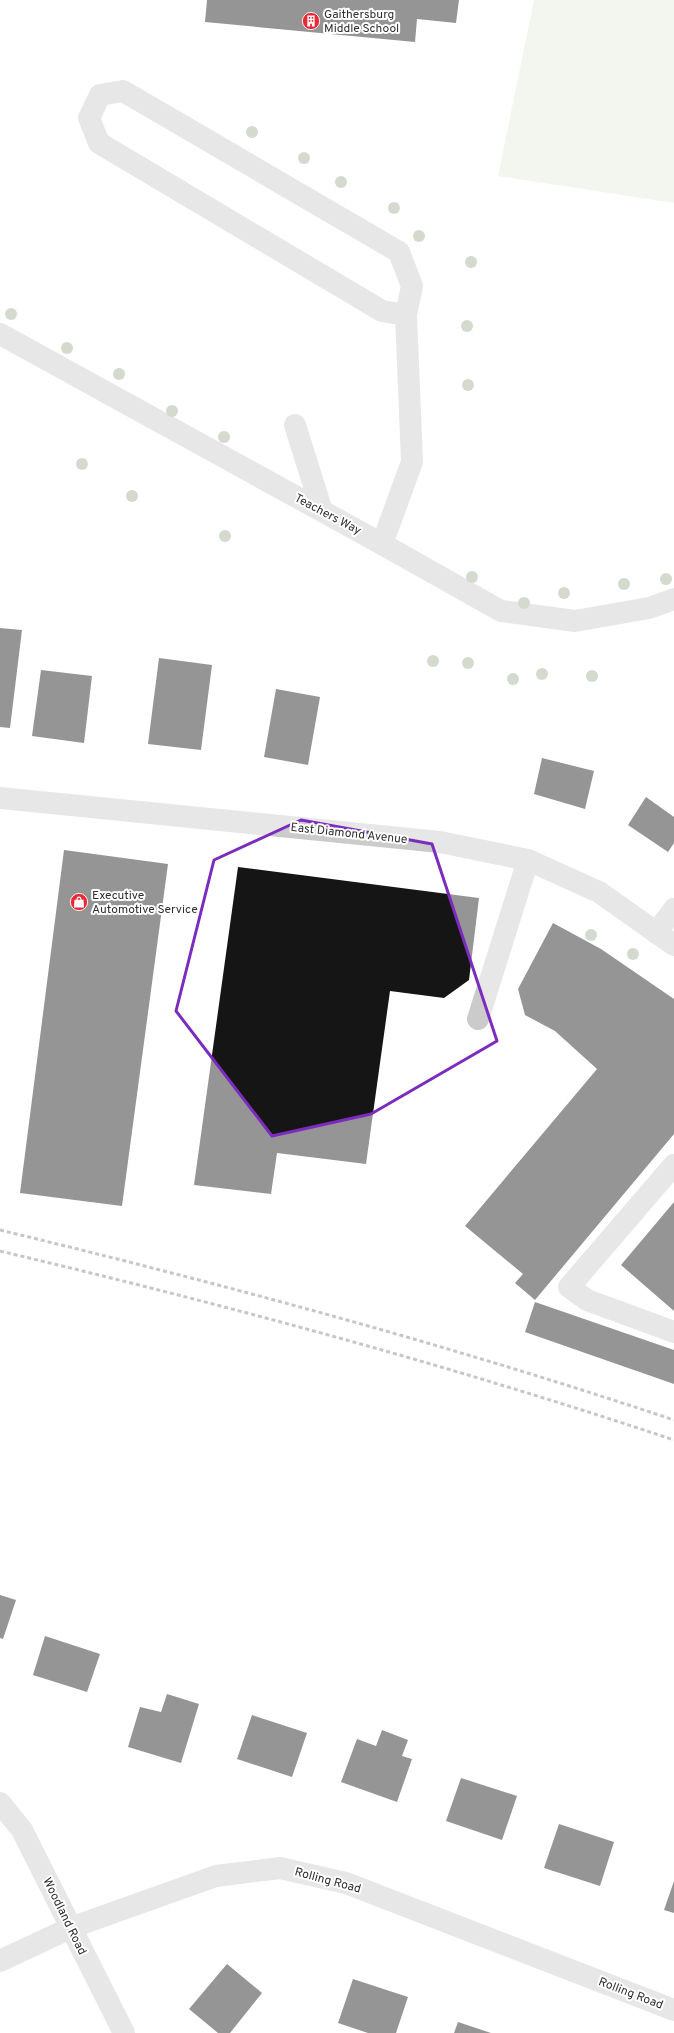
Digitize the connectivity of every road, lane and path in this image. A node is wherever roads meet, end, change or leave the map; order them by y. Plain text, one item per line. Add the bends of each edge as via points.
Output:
1 (406, 315) junction
2 (0, 334) edge
3 (295, 425) dead end
4 (322, 511) junction
5 (382, 544) junction
6 (674, 599) edge
7 (0, 798) edge
8 (528, 860) junction
9 (674, 908) edge
10 (656, 933) junction
11 (674, 945) edge
12 (478, 1019) dead end
13 (674, 1165) edge
14 (674, 1332) edge
15 (0, 1803) edge
16 (70, 1928) junction
17 (0, 1961) edge
18 (674, 2010) edge
19 (124, 2033) edge

1 - 1 street via 412,286 399,252 123,91 100,95 89,118 98,143 382,311
1 - 5 street via 412,462
2 - 4 street, Teachers Way
3 - 4 street
4 - 5 street, Teachers Way
5 - 6 street, Teachers Way via 501,611 575,621 649,608
7 - 8 street, East Diamond Avenue via 440,842
8 - 10 street, East Diamond Avenue via 599,892
8 - 12 street
9 - 10 street
10 - 11 street, East Diamond Avenue
13 - 14 street via 569,1287 586,1300
15 - 16 street, Woodland Road via 22,1830
16 - 17 street, Rolling Road
16 - 18 street, Rolling Road via 216,1876 280,1868 346,1883
16 - 19 street, Woodland Road

